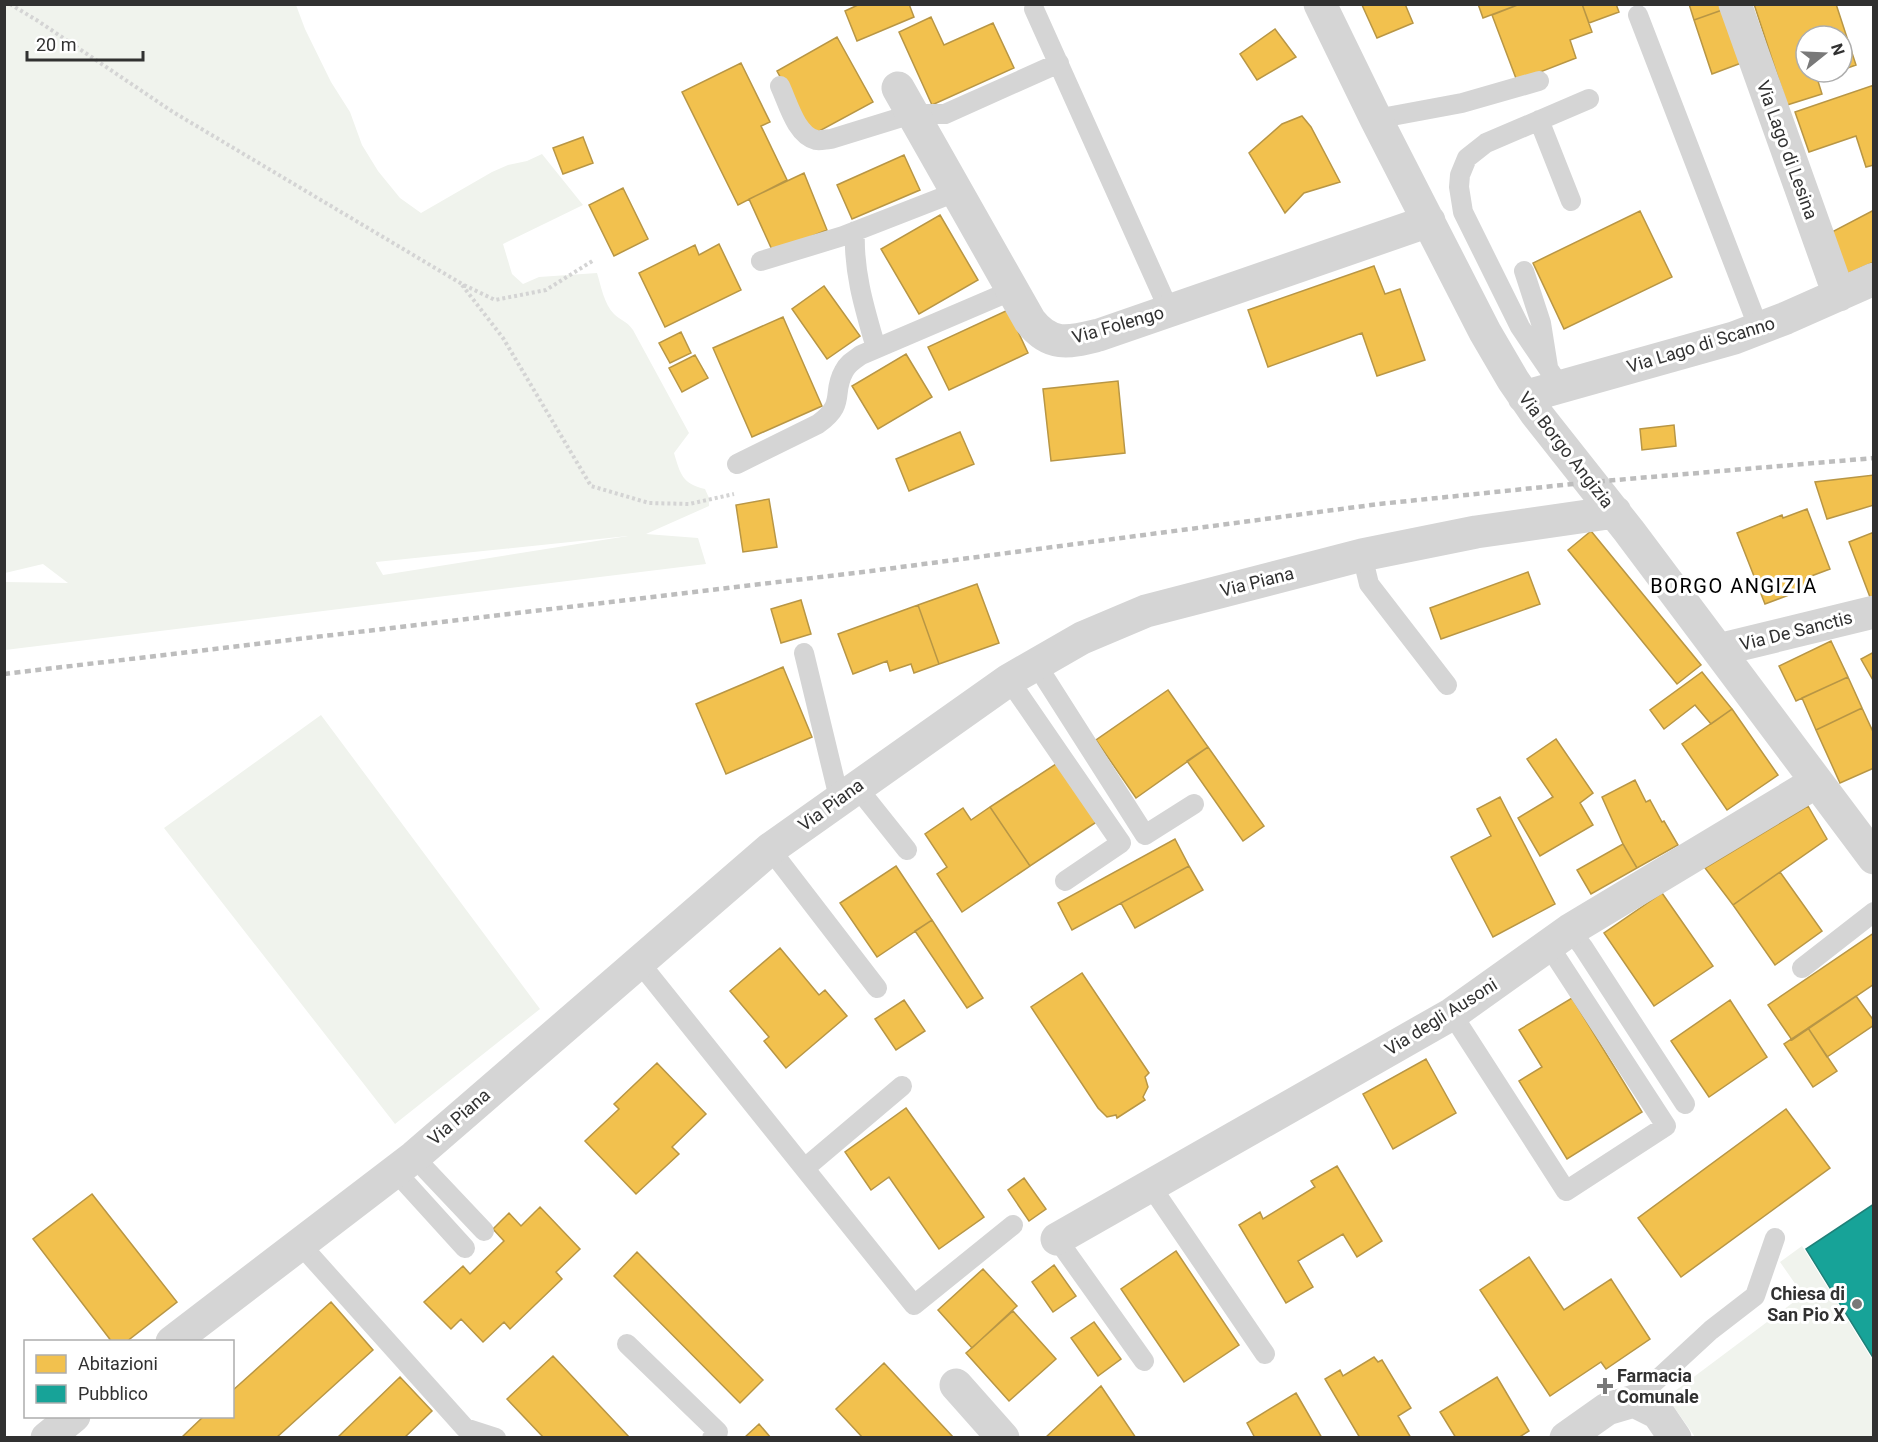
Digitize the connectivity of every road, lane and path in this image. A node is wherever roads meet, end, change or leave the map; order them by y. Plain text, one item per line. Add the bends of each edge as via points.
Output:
1 (10, 4) edge
2 (1320, 4) edge
3 (1735, 4) edge
4 (1034, 9) dead end
5 (1638, 15) dead end
6 (1059, 63) junction
7 (1539, 81) dead end
8 (780, 86) dead end
9 (1589, 99) dead end
10 (905, 101) junction
11 (1376, 119) junction
12 (1539, 120) junction
13 (956, 192) junction
14 (1571, 201) dead end
15 (1429, 221) junction
16 (855, 231) junction
17 (594, 260) dead end
18 (761, 261) dead end
19 (1524, 271) dead end
20 (1874, 279) edge
21 (462, 284) junction
22 (1013, 290) junction
23 (1839, 295) junction
24 (1169, 310) junction
25 (1759, 329) junction
26 (876, 348) junction
27 (1554, 379) junction
28 (1524, 397) junction
29 (737, 464) dead end
30 (741, 490) dead end
31 (1615, 512) junction
32 (1362, 555) junction
33 (1874, 612) edge
34 (1718, 650) junction
35 (804, 652) dead end
36 (1023, 672) junction
37 (1447, 685) dead end
38 (1816, 782) junction
39 (848, 792) junction
40 (1194, 804) dead end
41 (770, 849) junction
42 (907, 850) dead end
43 (1874, 858) edge
44 (1065, 881) dead end
45 (1874, 912) edge
46 (1560, 938) junction
47 (639, 962) junction
48 (1802, 968) dead end
49 (877, 988) dead end
50 (1452, 1014) junction
51 (902, 1086) dead end
52 (1685, 1104) dead end
53 (404, 1164) junction
54 (805, 1168) junction
55 (1150, 1185) junction
56 (1013, 1225) dead end
57 (484, 1231) dead end
58 (1775, 1238) dead end
59 (1057, 1239) joint
60 (300, 1244) junction
61 (465, 1248) dead end
62 (173, 1340) edge
63 (627, 1344) dead end
64 (1265, 1354) dead end
65 (1144, 1361) dead end
66 (956, 1385) dead end
67 (1634, 1401) junction
68 (71, 1418) edge
69 (471, 1434) edge
70 (47, 1437) edge
71 (496, 1437) edge
72 (712, 1437) edge
73 (1003, 1437) edge
74 (1566, 1437) edge
75 (1676, 1437) edge

1 - 21 path via 173,112
2 - 11 street, Via Borgo Angizia
3 - 23 street, Via Lago di Lesina
4 - 6 lane
5 - 25 lane
6 - 10 lane via 945,114
6 - 24 lane
7 - 11 lane via 1462,103
8 - 10 lane via 802,130 818,140 831,139
9 - 12 lane
10 - 13 street, Via Folengo
11 - 15 street, Via Borgo Angizia
12 - 14 lane
12 - 27 lane via 1474,151 1463,166 1459,187 1463,212 1516,319
13 - 16 lane
13 - 22 street, Via Folengo
15 - 24 street, Via Folengo
15 - 28 street, Via Borgo Angizia via 1503,365
16 - 18 lane
16 - 26 lane via 859,284
17 - 21 path via 546,290 495,300
19 - 27 lane
20 - 23 street, Via Lago di Scanno
21 - 30 path via 503,338 591,486 649,503 689,504
22 - 24 street, Via Folengo via 1036,328 1061,341 1076,341
22 - 26 lane
23 - 25 street, Via Lago di Scanno
25 - 27 street, Via Lago di Scanno via 1708,346
26 - 29 lane via 844,370 835,408 827,418
27 - 28 street, Via Lago di Scanno
28 - 31 street, Via Borgo Angizia
31 - 32 street, Via Piana via 1476,532
31 - 34 street, Via Borgo Angizia
32 - 36 street, Via Piana via 1146,611 1082,638
32 - 37 lane via 1370,584
33 - 34 street, Via De Sanctis
34 - 38 street, Via Borgo Angizia
35 - 39 lane
36 - 39 street, Via Piana
36 - 40 lane via 1145,835
36 - 44 lane via 1121,843
38 - 43 street, Via Borgo Angizia
38 - 46 street, Via degli Ausoni
39 - 41 street, Via Piana
39 - 42 lane
41 - 47 street, Via Piana
41 - 49 lane
45 - 48 lane
46 - 50 street, Via degli Ausoni
46 - 50 lane via 1665,1126 1566,1191
46 - 52 lane via 1583,947
47 - 53 street, Via Piana
47 - 54 lane
50 - 55 street, Via degli Ausoni
51 - 54 lane
53 - 57 lane
53 - 60 street, Via Piana
53 - 61 lane
54 - 56 lane via 914,1305
55 - 59 street, Via degli Ausoni
55 - 64 lane
58 - 67 lane via 1755,1296 1711,1330
59 - 65 lane
60 - 62 street, Via Piana
60 - 69 lane
63 - 72 lane via 718,1432
66 - 73 street
67 - 74 street via 1607,1408
67 - 75 street via 1658,1413
68 - 70 street
69 - 71 lane

